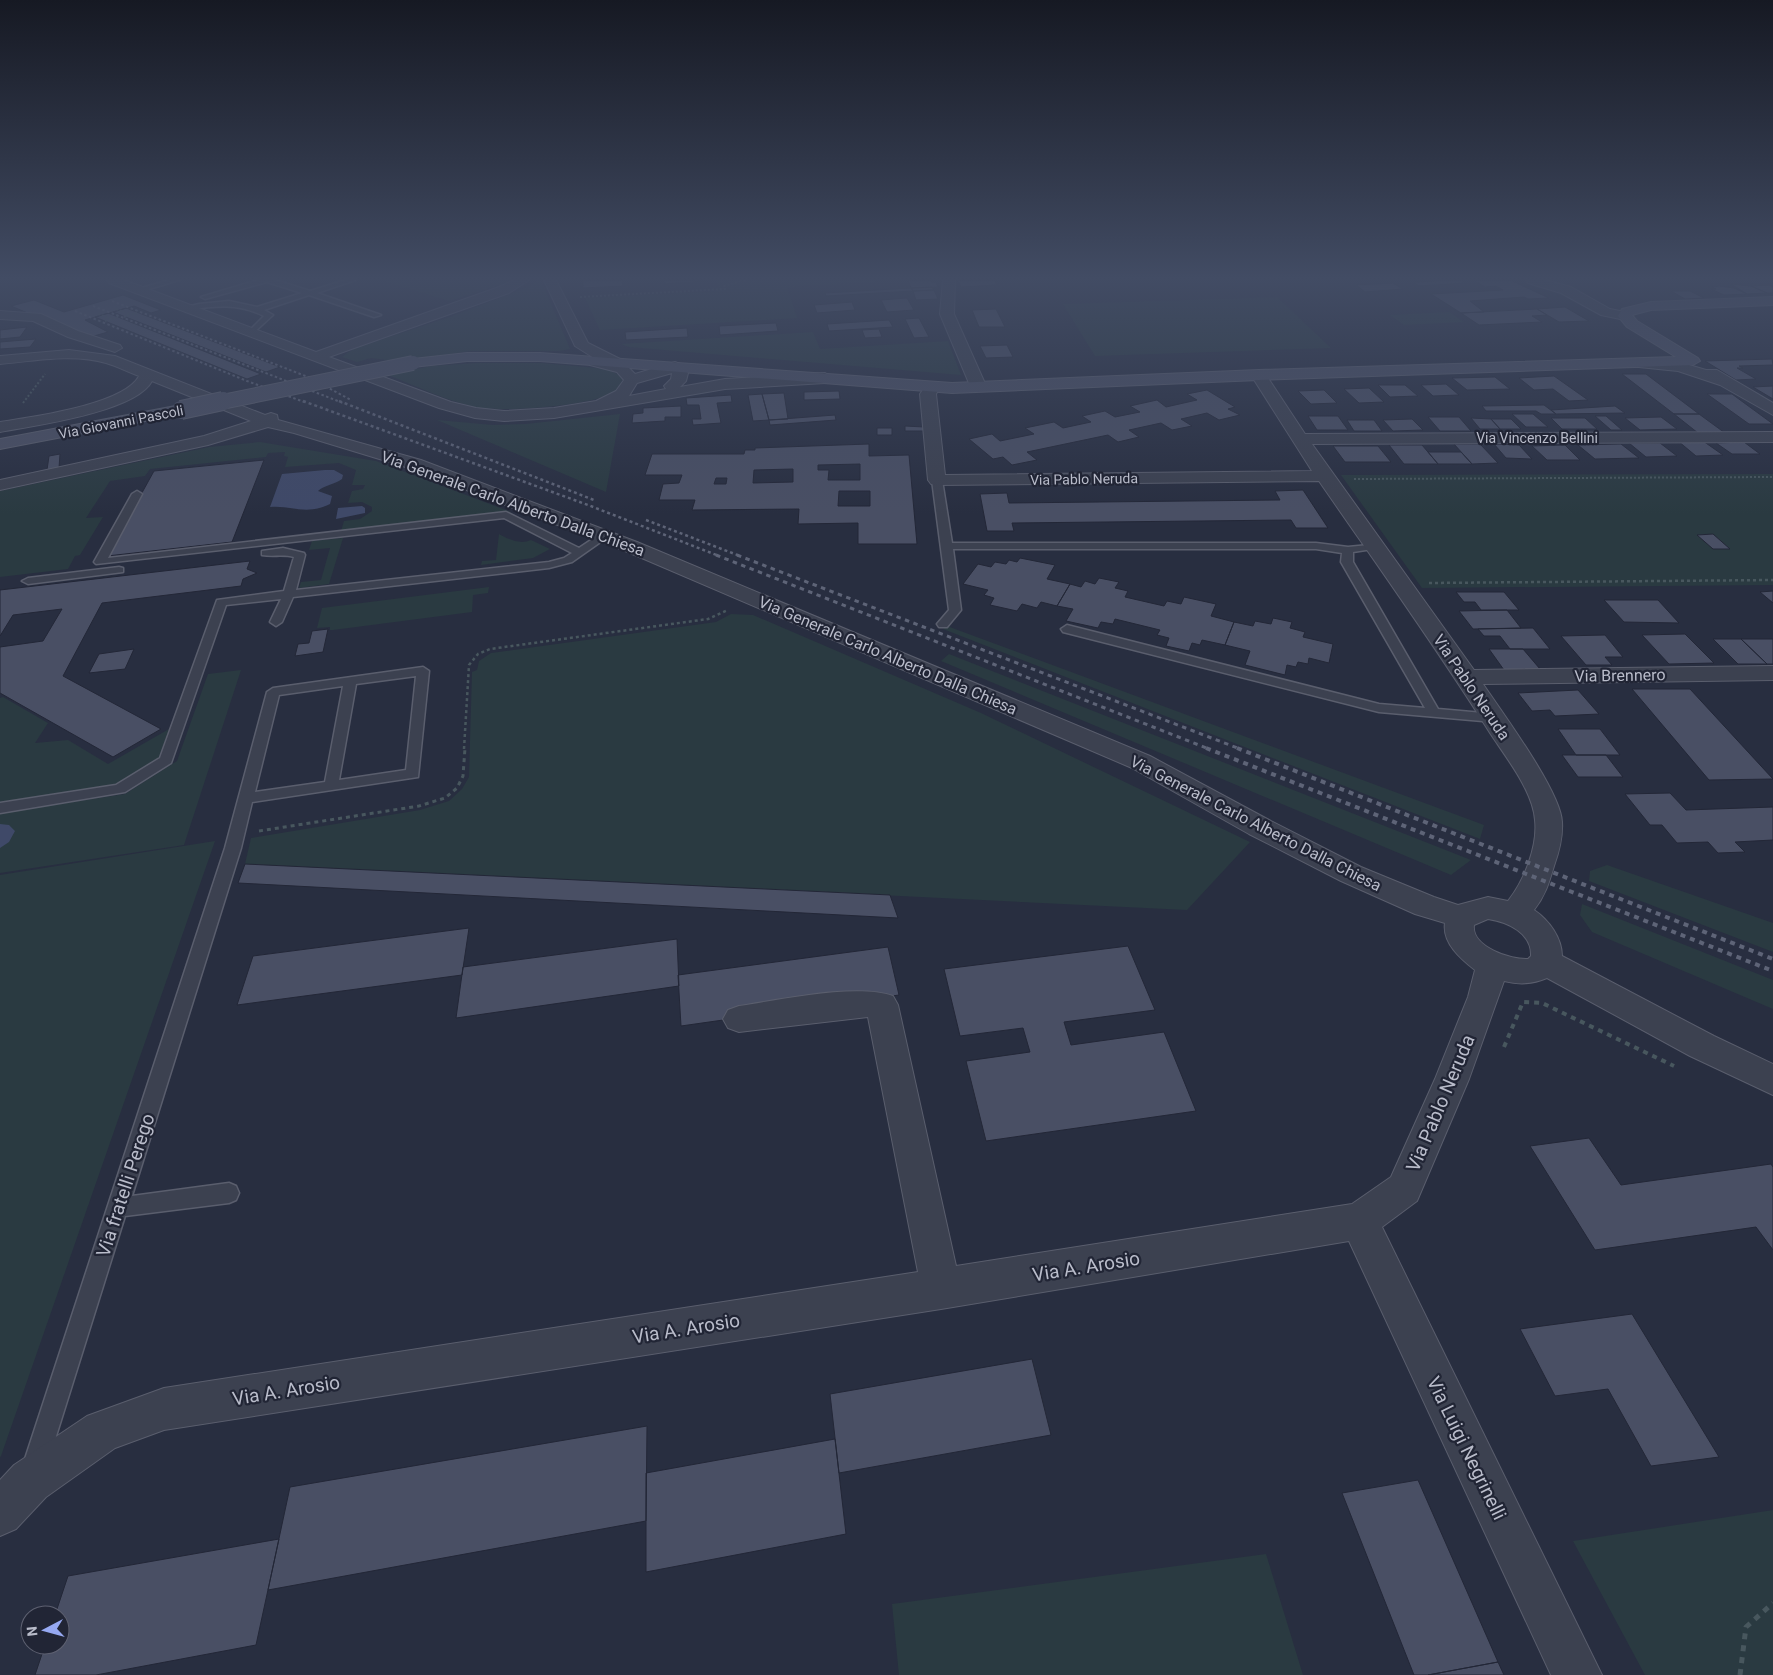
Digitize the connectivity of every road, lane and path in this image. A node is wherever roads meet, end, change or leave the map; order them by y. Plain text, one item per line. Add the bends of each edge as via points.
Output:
1 (14, 358) edge
2 (104, 358) edge
3 (143, 358) edge
4 (318, 358) edge
5 (449, 358) edge
6 (544, 358) edge
7 (606, 358) edge
8 (966, 358) edge
9 (1655, 358) edge
10 (1688, 358) edge
11 (0, 360) edge
12 (581, 360) junction
13 (1693, 361) junction
14 (614, 362) junction
15 (1634, 363) junction
16 (675, 367) junction
17 (47, 372) dead end
18 (148, 373) junction
19 (1259, 375) junction
20 (825, 378) junction
21 (632, 380) junction
22 (1728, 382) junction
23 (208, 384) junction
24 (176, 385) junction
25 (932, 387) junction
26 (979, 388) junction
27 (652, 397) junction
28 (116, 401) junction
29 (591, 407) junction
30 (20, 408) dead end
31 (1773, 410) edge
32 (270, 419) junction
33 (0, 427) edge
34 (1773, 437) edge
35 (1301, 439) junction
36 (0, 444) edge
37 (1323, 474) junction
38 (1773, 477) edge
39 (937, 480) junction
40 (0, 484) edge
41 (137, 494) dead end
42 (604, 536) junction
43 (947, 546) junction
44 (1375, 546) junction
45 (1348, 550) junction
46 (579, 552) junction
47 (1399, 579) junction
48 (28, 580) dead end
49 (1773, 580) edge
50 (289, 594) junction
51 (733, 608) dead end
52 (276, 622) dead end
53 (943, 624) dead end
54 (1067, 628) dead end
55 (1773, 673) edge
56 (1467, 676) junction
57 (350, 681) junction
58 (1433, 711) junction
59 (1494, 718) junction
60 (331, 786) junction
61 (246, 798) junction
62 (0, 808) edge
63 (263, 830) dead end
64 (1514, 914) junction
65 (1462, 918) junction
66 (1545, 962) junction
67 (1492, 965) junction
68 (739, 1019) dead end
69 (1504, 1047) dead end
70 (1678, 1068) dead end
71 (1773, 1080) edge
72 (229, 1194) dead end
73 (118, 1207) junction
74 (1359, 1221) junction
75 (941, 1288) junction
76 (30, 1481) junction
77 (0, 1513) edge
78 (1773, 1603) edge
79 (1577, 1675) edge
80 (1740, 1675) edge

1 - 11 street, Via Generale Carlo Alberto Dalla Chiesa
2 - 18 street, Via Generale Carlo Alberto Dalla Chiesa
3 - 23 street, Via Generale Carlo Alberto Dalla Chiesa
4 - 29 street, Via Giovanni Pascoli via 475,413 535,415
5 - 36 street, Via Giovanni Pascoli, bridge
6 - 12 street, Via Giovanni Pascoli, bridge
7 - 14 street
8 - 26 street
9 - 15 street
10 - 13 street
12 - 14 street, Via Giovanni Pascoli
12 - 21 street via 622,369
13 - 15 street, Via Giovanni Pascoli
13 - 22 street
14 - 16 street, Via Giovanni Pascoli
15 - 19 street, Via Giovanni Pascoli
15 - 22 street via 1679,367
16 - 20 street, Via Giovanni Pascoli
16 - 21 street, Via Giovanni Pascoli
16 - 27 street, Via Giovanni Pascoli via 680,373 678,381
17 - 30 path
18 - 24 street, Via Generale Carlo Alberto Dalla Chiesa
18 - 28 street via 137,390
19 - 26 street, Via Giovanni Pascoli
19 - 35 street, Via Pablo Neruda
20 - 25 street, Via Giovanni Pascoli
20 - 27 street, Via Giovanni Pascoli via 742,382
21 - 29 street via 622,394
22 - 31 street
23 - 24 street
23 - 32 street, Via Generale Carlo Alberto Dalla Chiesa via 254,402
24 - 28 street
24 - 32 street, Via Generale Carlo Alberto Dalla Chiesa
25 - 26 street, Via Giovanni Pascoli
25 - 39 street via 928,394
27 - 29 street, Via Giovanni Pascoli
28 - 33 street
32 - 40 street via 208,440
32 - 42 street, Via Generale Carlo Alberto Dalla Chiesa via 414,464
34 - 35 street, Via Vincenzo Bellini
35 - 37 street, Via Pablo Neruda
37 - 38 path via 1350,479
37 - 39 street, Via Pablo Neruda via 1293,477
37 - 44 street, Via Pablo Neruda
39 - 43 lane
41 - 46 lane via 100,562 506,515
42 - 46 lane
42 - 65 street, Via Generale Carlo Alberto Dalla Chiesa via 1141,762 1308,853 1424,906
43 - 45 lane via 1316,546
43 - 53 lane via 955,610
44 - 45 lane
44 - 47 street, Via Pablo Neruda
45 - 58 lane via 1347,562
46 - 50 lane via 568,560 549,565
47 - 49 path via 1425,583
47 - 56 street, Via Pablo Neruda
48 - 50 lane via 283,551 300,555
50 - 52 lane
50 - 62 lane via 221,602 166,760 120,789
51 - 63 path via 708,619 490,649 478,654 468,664 462,776 457,788 445,798 419,806
54 - 58 lane via 1380,708
55 - 56 street, Via Brennero
56 - 59 street, Via Pablo Neruda
57 - 60 lane
57 - 60 lane via 423,671 413,774
57 - 61 lane, Via fratelli Perego via 273,692
58 - 59 lane
59 - 64 street, Via Pablo Neruda via 1530,776 1544,802 1549,820 1547,844 1532,892
60 - 61 lane
61 - 73 lane, Via fratelli Perego via 233,848
64 - 65 street via 1488,908 1468,912
64 - 66 street via 1527,921 1546,942
65 - 67 street via 1459,926 1467,947
66 - 67 street via 1539,968 1524,972
66 - 71 street
67 - 74 street, Via Pablo Neruda via 1484,997 1452,1079 1404,1189
68 - 75 street via 861,1003 882,1005
69 - 70 path via 1523,1002 1542,1003
72 - 73 lane
73 - 76 lane, Via fratelli Perego
74 - 75 street, Via A. Arosio
74 - 79 street, Via Luigi Negrinelli
75 - 76 street, Via A. Arosio via 164,1408 102,1431
76 - 77 street, Via fratelli Perego
78 - 80 path via 1746,1627

